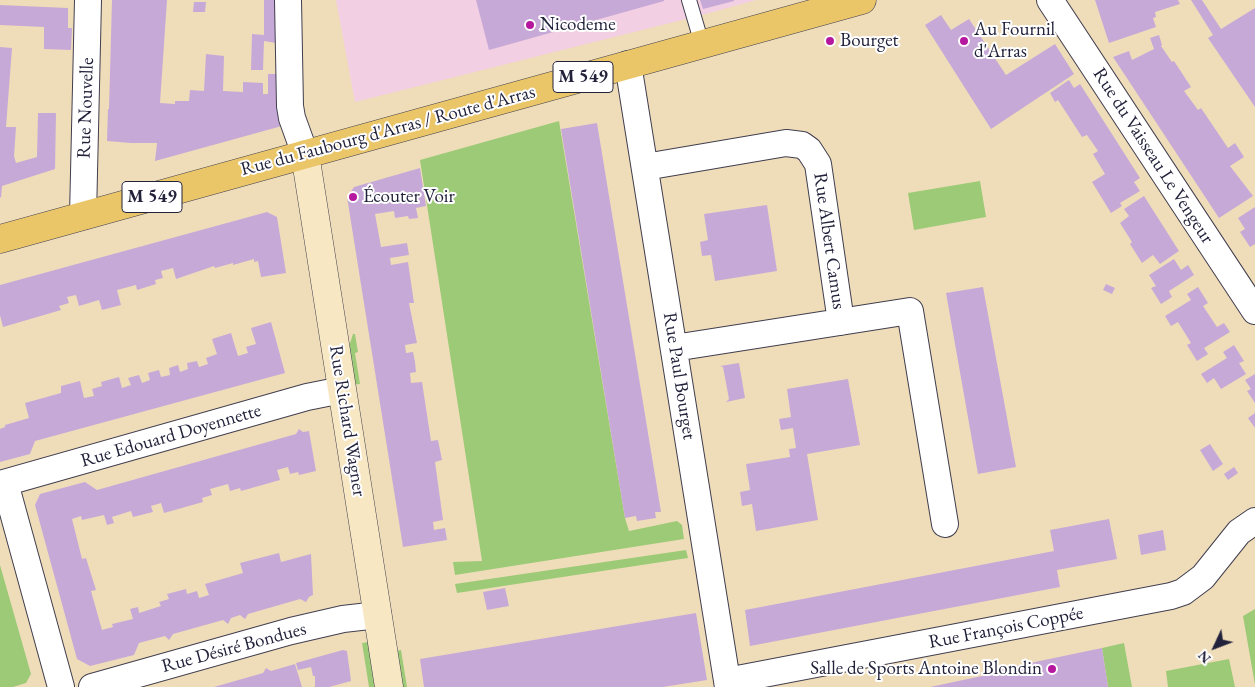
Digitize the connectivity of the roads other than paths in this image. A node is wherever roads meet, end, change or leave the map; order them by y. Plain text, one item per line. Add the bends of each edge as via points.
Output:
1 (88, 0) edge
2 (288, 0) edge
3 (689, 0) edge
4 (862, 0) edge
5 (1050, 0) edge
6 (702, 44) junction
7 (628, 64) junction
8 (304, 154) junction
9 (645, 167) junction
10 (83, 216) junction
11 (0, 239) edge
12 (1255, 311) edge
13 (841, 322) junction
14 (674, 348) junction
15 (342, 390) junction
16 (2, 484) edge
17 (1255, 520) edge
18 (945, 524) dead end
19 (378, 615) junction
20 (728, 684) edge
21 (61, 687) edge
22 (92, 687) edge
23 (389, 687) edge

1 - 10 street, Rue Nouvelle
2 - 8 street via 290,106
3 - 6 lane
4 - 6 main road, Rue du Faubourg d'Arras / Route d'Arras / M 549
5 - 12 street, Rue du Vaisseau Le Vengeur
6 - 7 main road, Rue du Faubourg d'Arras / Route d'Arras / M 549
7 - 8 main road, Rue du Faubourg d'Arras / Route d'Arras / M 549
7 - 9 street, Rue Paul Bourget
8 - 10 main road, Rue du Faubourg d'Arras / Route d'Arras / M 549
8 - 15 street, Rue Richard Wagner
9 - 13 street, Rue Albert Camus via 786,143 802,145 809,150 818,164
9 - 14 street, Rue Paul Bourget
10 - 11 main road, Rue du Faubourg d'Arras / Route d'Arras / M 549
13 - 14 street, Rue Albert Camus
13 - 18 street, Rue Albert Camus via 910,310
14 - 20 street, Rue Paul Bourget
15 - 16 street, Rue Edouard Doyennette via 307,397
15 - 19 street, Rue Richard Wagner
16 - 21 street
17 - 20 street, Rue François Coppée via 1239,532 1203,577 1183,592
19 - 22 street, Rue Désiré Bondues via 291,631
19 - 23 street, Rue Richard Wagner

